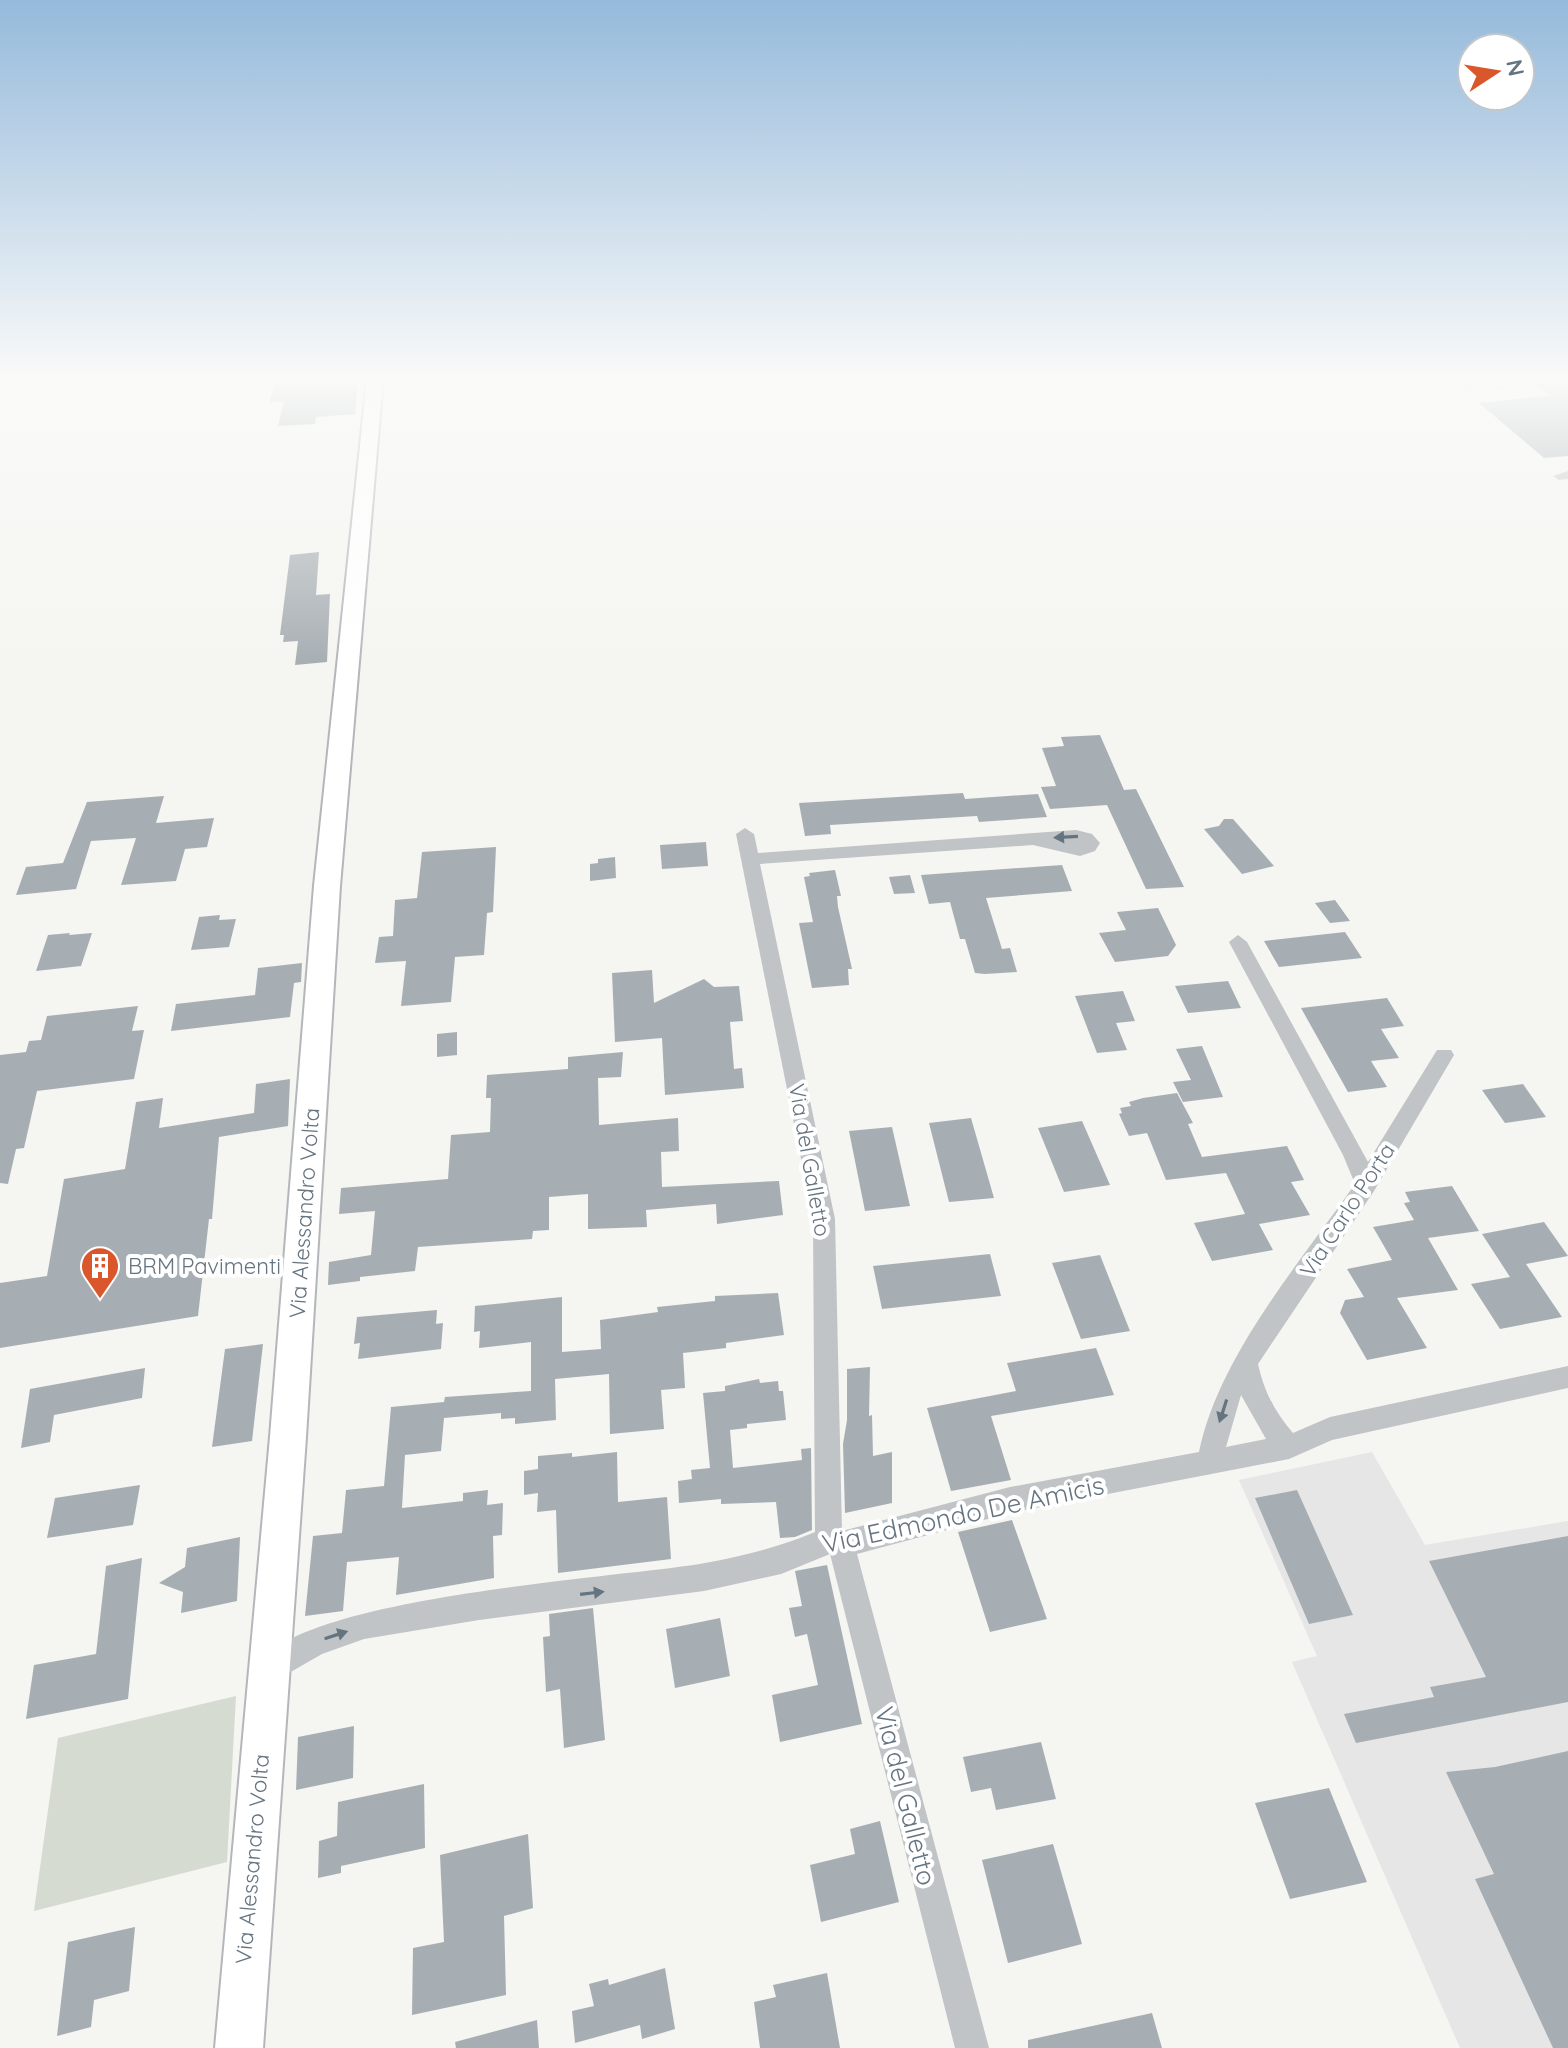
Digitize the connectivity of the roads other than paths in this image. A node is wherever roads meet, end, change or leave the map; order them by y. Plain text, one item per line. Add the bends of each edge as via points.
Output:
1 (366, 475) edge
2 (745, 834) dead end
3 (1037, 840) dead end
4 (750, 859) junction
5 (1238, 942) dead end
6 (1444, 1055) dead end
7 (1366, 1185) junction
8 (1245, 1362) junction
9 (1568, 1377) edge
10 (1289, 1447) junction
11 (1210, 1463) junction
12 (835, 1542) junction
13 (268, 1671) junction
14 (239, 2048) edge
15 (972, 2048) edge

1 - 13 street, Via Alessandro Volta via 327,886
2 - 4 street, Via del Galletto
3 - 4 street
4 - 12 street, Via del Galletto via 824,1219
5 - 7 street
6 - 7 street, Via Carlo Porta
7 - 8 street, Via Carlo Porta
8 - 10 street via 1254,1401
8 -> 11 street, Via Carlo Porta via 1229,1392
9 - 10 street, Via Edmondo De Amicis via 1330,1429
10 - 11 street, Via Edmondo De Amicis
11 - 12 street, Via Edmondo De Amicis via 1010,1500
13 -> 12 street, Via Edmondo De Amicis via 314,1642 364,1625 704,1577
12 - 15 street, Via del Galletto
13 - 14 street, Via Alessandro Volta

